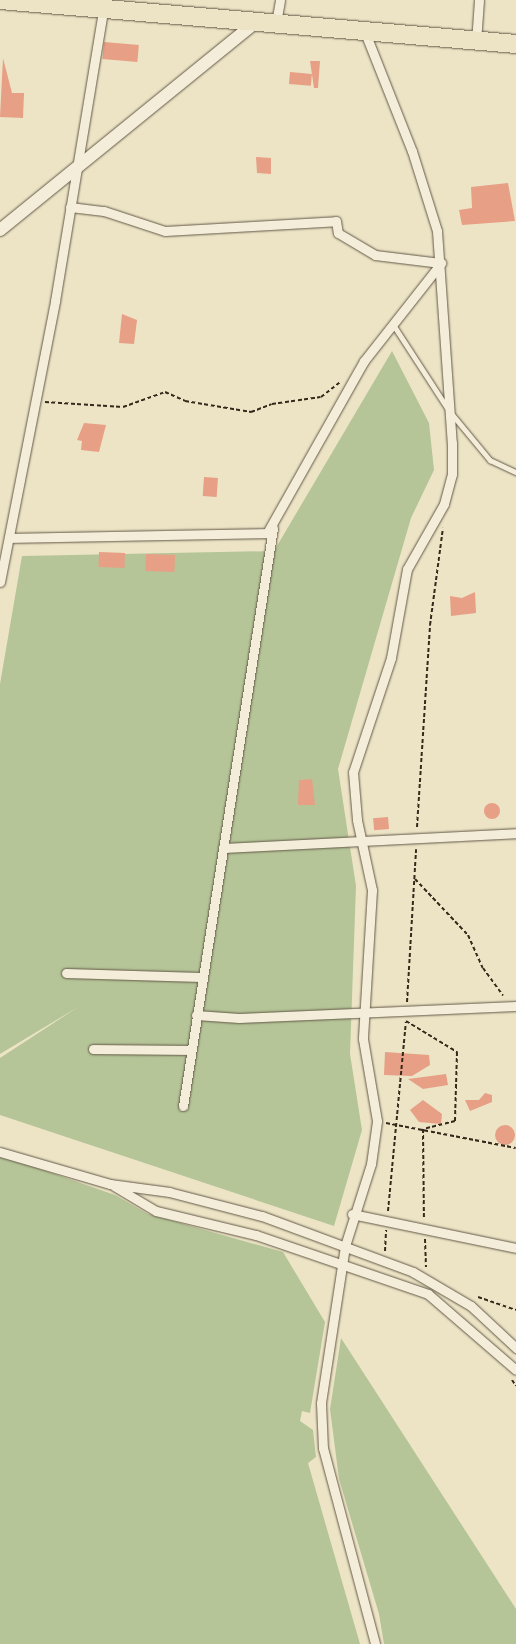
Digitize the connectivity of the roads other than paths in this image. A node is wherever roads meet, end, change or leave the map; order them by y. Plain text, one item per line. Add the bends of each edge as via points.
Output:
1 (0, 0) edge
2 (280, 0) edge
3 (479, 0) edge
4 (104, 5) edge
5 (257, 21) junction
6 (276, 23) junction
7 (364, 30) junction
8 (476, 42) junction
9 (516, 44) edge
10 (76, 168) junction
11 (70, 207) junction
12 (0, 230) edge
13 (441, 262) junction
14 (393, 324) junction
15 (450, 412) junction
16 (516, 472) edge
17 (273, 528) junction
18 (10, 538) junction
19 (0, 582) edge
20 (516, 833) edge
21 (361, 843) junction
22 (223, 848) junction
23 (66, 973) dead end
24 (201, 977) junction
25 (514, 1006) edge
26 (365, 1009) junction
27 (196, 1015) junction
28 (93, 1049) dead end
29 (191, 1050) junction
30 (183, 1106) dead end
31 (0, 1152) edge
32 (110, 1184) junction
33 (352, 1214) junction
34 (345, 1246) junction
35 (516, 1248) edge
36 (342, 1262) junction
37 (516, 1348) edge
38 (516, 1370) edge
39 (375, 1644) edge

1 - 4 highway
2 - 6 street
3 - 8 street
4 - 5 highway
4 - 10 street
5 - 6 highway
5 - 10 street
6 - 7 highway
7 - 8 highway
7 - 13 street via 429,201
8 - 9 highway
10 - 11 street
10 - 12 street
11 - 13 street via 104,211 165,232 336,221 338,233 375,255
11 - 18 street
13 - 14 street
13 - 15 street
14 - 15 lane
14 - 17 street via 364,361 320,434
15 - 16 lane via 490,460
15 - 21 street via 452,474 444,504 407,569 391,658 353,772
17 - 18 street via 258,537
17 - 22 street
18 - 19 street
20 - 21 street
21 - 22 street
21 - 26 street via 372,890
22 - 24 street
23 - 24 street
24 - 27 street
25 - 26 street
26 - 27 street via 238,1018
26 - 33 street via 363,1039 377,1122 371,1164
27 - 29 street
28 - 29 street
29 - 30 street
31 - 32 street
32 - 34 street via 169,1192 262,1216
32 - 36 street via 156,1210
33 - 34 street
33 - 35 street
34 - 36 street
34 - 37 street via 426,1279 471,1306
36 - 38 street via 428,1294
36 - 39 street via 321,1404 323,1448

